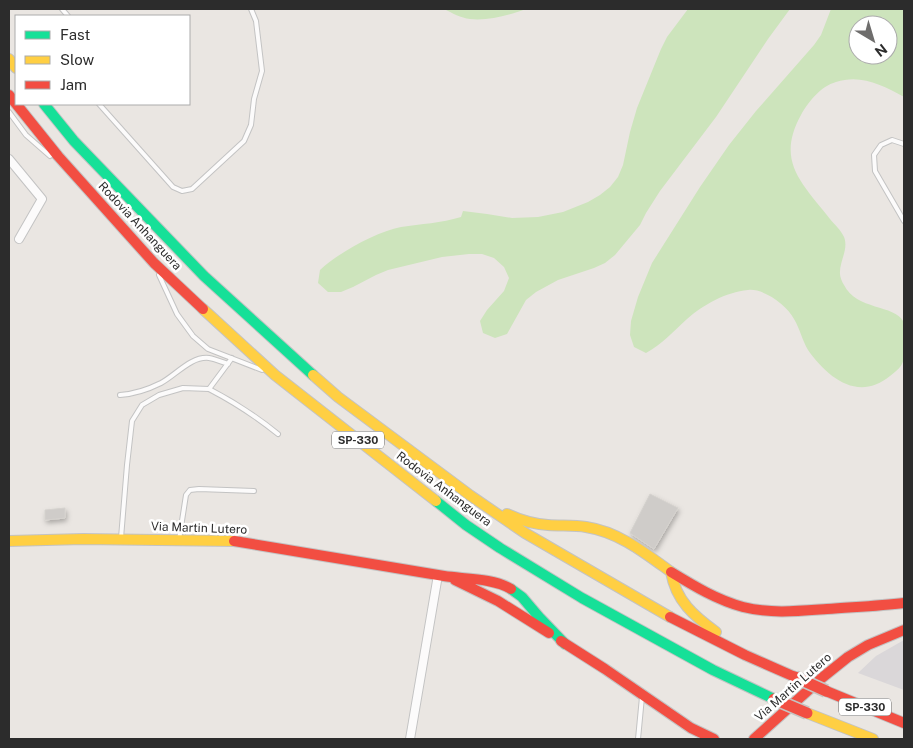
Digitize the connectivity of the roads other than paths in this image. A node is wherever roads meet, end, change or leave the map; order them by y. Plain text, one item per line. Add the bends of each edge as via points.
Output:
1 (250, 9) edge
2 (17, 105) edge
3 (45, 105) edge
4 (100, 105) edge
5 (9, 112) edge
6 (904, 144) edge
7 (9, 159) edge
8 (84, 186) junction
9 (904, 221) edge
10 (18, 239) dead end
11 (154, 264) junction
12 (232, 358) junction
13 (228, 364) junction
14 (275, 375) junction
15 (209, 389) junction
16 (120, 395) dead end
17 (278, 434) dead end
18 (254, 491) dead end
19 (471, 496) junction
20 (121, 539) junction
21 (179, 540) junction
22 (9, 541) edge
23 (671, 572) junction
24 (441, 575) junction
25 (510, 588) junction
26 (501, 602) junction
27 (904, 604) edge
28 (904, 630) edge
29 (565, 644) junction
30 (745, 654) junction
31 (642, 694) junction
32 (904, 723) edge
33 (410, 739) edge
34 (638, 739) edge
35 (714, 739) edge
36 (754, 739) edge
37 (874, 739) edge

1 - 4 lane via 256,20 262,71 251,125 244,142 192,189 182,191 173,187
2 - 8 main road, Rodovia Anhanguera / SP-330
3 - 19 main road, Rodovia Anhanguera / SP-330 via 74,141 204,276 338,397
5 - 8 lane via 26,134
6 - 9 lane via 892,140 881,145 874,155 875,171
7 - 10 street via 42,199
8 - 11 main road, Rodovia Anhanguera / SP-330
11 - 12 lane via 177,314 193,336 208,349
11 - 14 main road, Rodovia Anhanguera / SP-330
12 - 13 lane
12 - 14 lane
13 - 15 lane
13 - 16 lane via 208,358 193,361 148,389
14 - 37 main road, Rodovia Anhanguera / SP-330, bridge via 466,525 582,598 774,699
15 - 17 lane via 240,406
15 - 20 lane via 183,388 159,395 142,405 132,421
18 - 21 lane via 190,490 186,496
19 - 23 main road via 519,520 606,532 644,552
19 - 30 main road, Rodovia Anhanguera / SP-330 via 533,538 678,621
20 - 21 main road, Via Martin Lutero
20 - 22 main road, Via Martin Lutero
21 - 24 main road, Via Martin Lutero via 234,541
23 - 27 main road via 708,593 754,609 790,612
23 - 30 main road via 674,588 690,610
24 - 25 main road, Via Martin Lutero
24 - 26 main road, Via Martin Lutero
24 - 33 street
25 - 26 main road via 511,599
25 - 29 main road, Via Martin Lutero
26 - 29 main road, Via Martin Lutero
28 - 36 main road, Via Martin Lutero via 849,656
29 - 31 main road, Via Martin Lutero
30 - 32 main road, Rodovia Anhanguera / SP-330, bridge
31 - 34 lane
31 - 35 main road, Via Martin Lutero via 691,728

